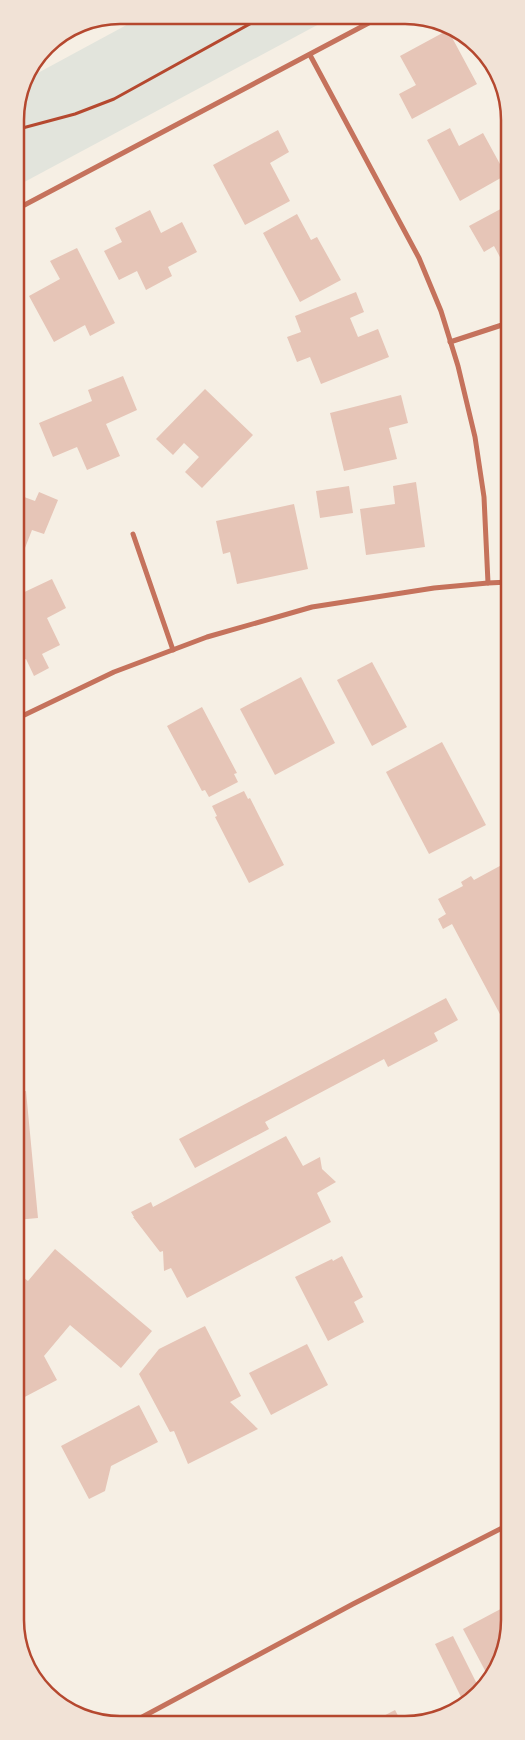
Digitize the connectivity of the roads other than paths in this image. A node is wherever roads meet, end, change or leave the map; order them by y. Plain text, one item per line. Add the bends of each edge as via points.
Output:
1 (367, 24) edge
2 (310, 55) junction
3 (24, 205) edge
4 (501, 325) edge
5 (450, 342) junction
6 (133, 534) dead end
7 (488, 582) junction
8 (501, 582) edge
9 (173, 650) junction
10 (24, 715) edge
11 (501, 1529) edge
12 (144, 1716) edge

1 - 2 street
2 - 3 street
2 - 5 street via 420,258
4 - 5 street
5 - 7 street via 475,438 484,497
6 - 9 street
7 - 8 street
7 - 9 street via 312,607
9 - 10 street via 114,672
11 - 12 street

